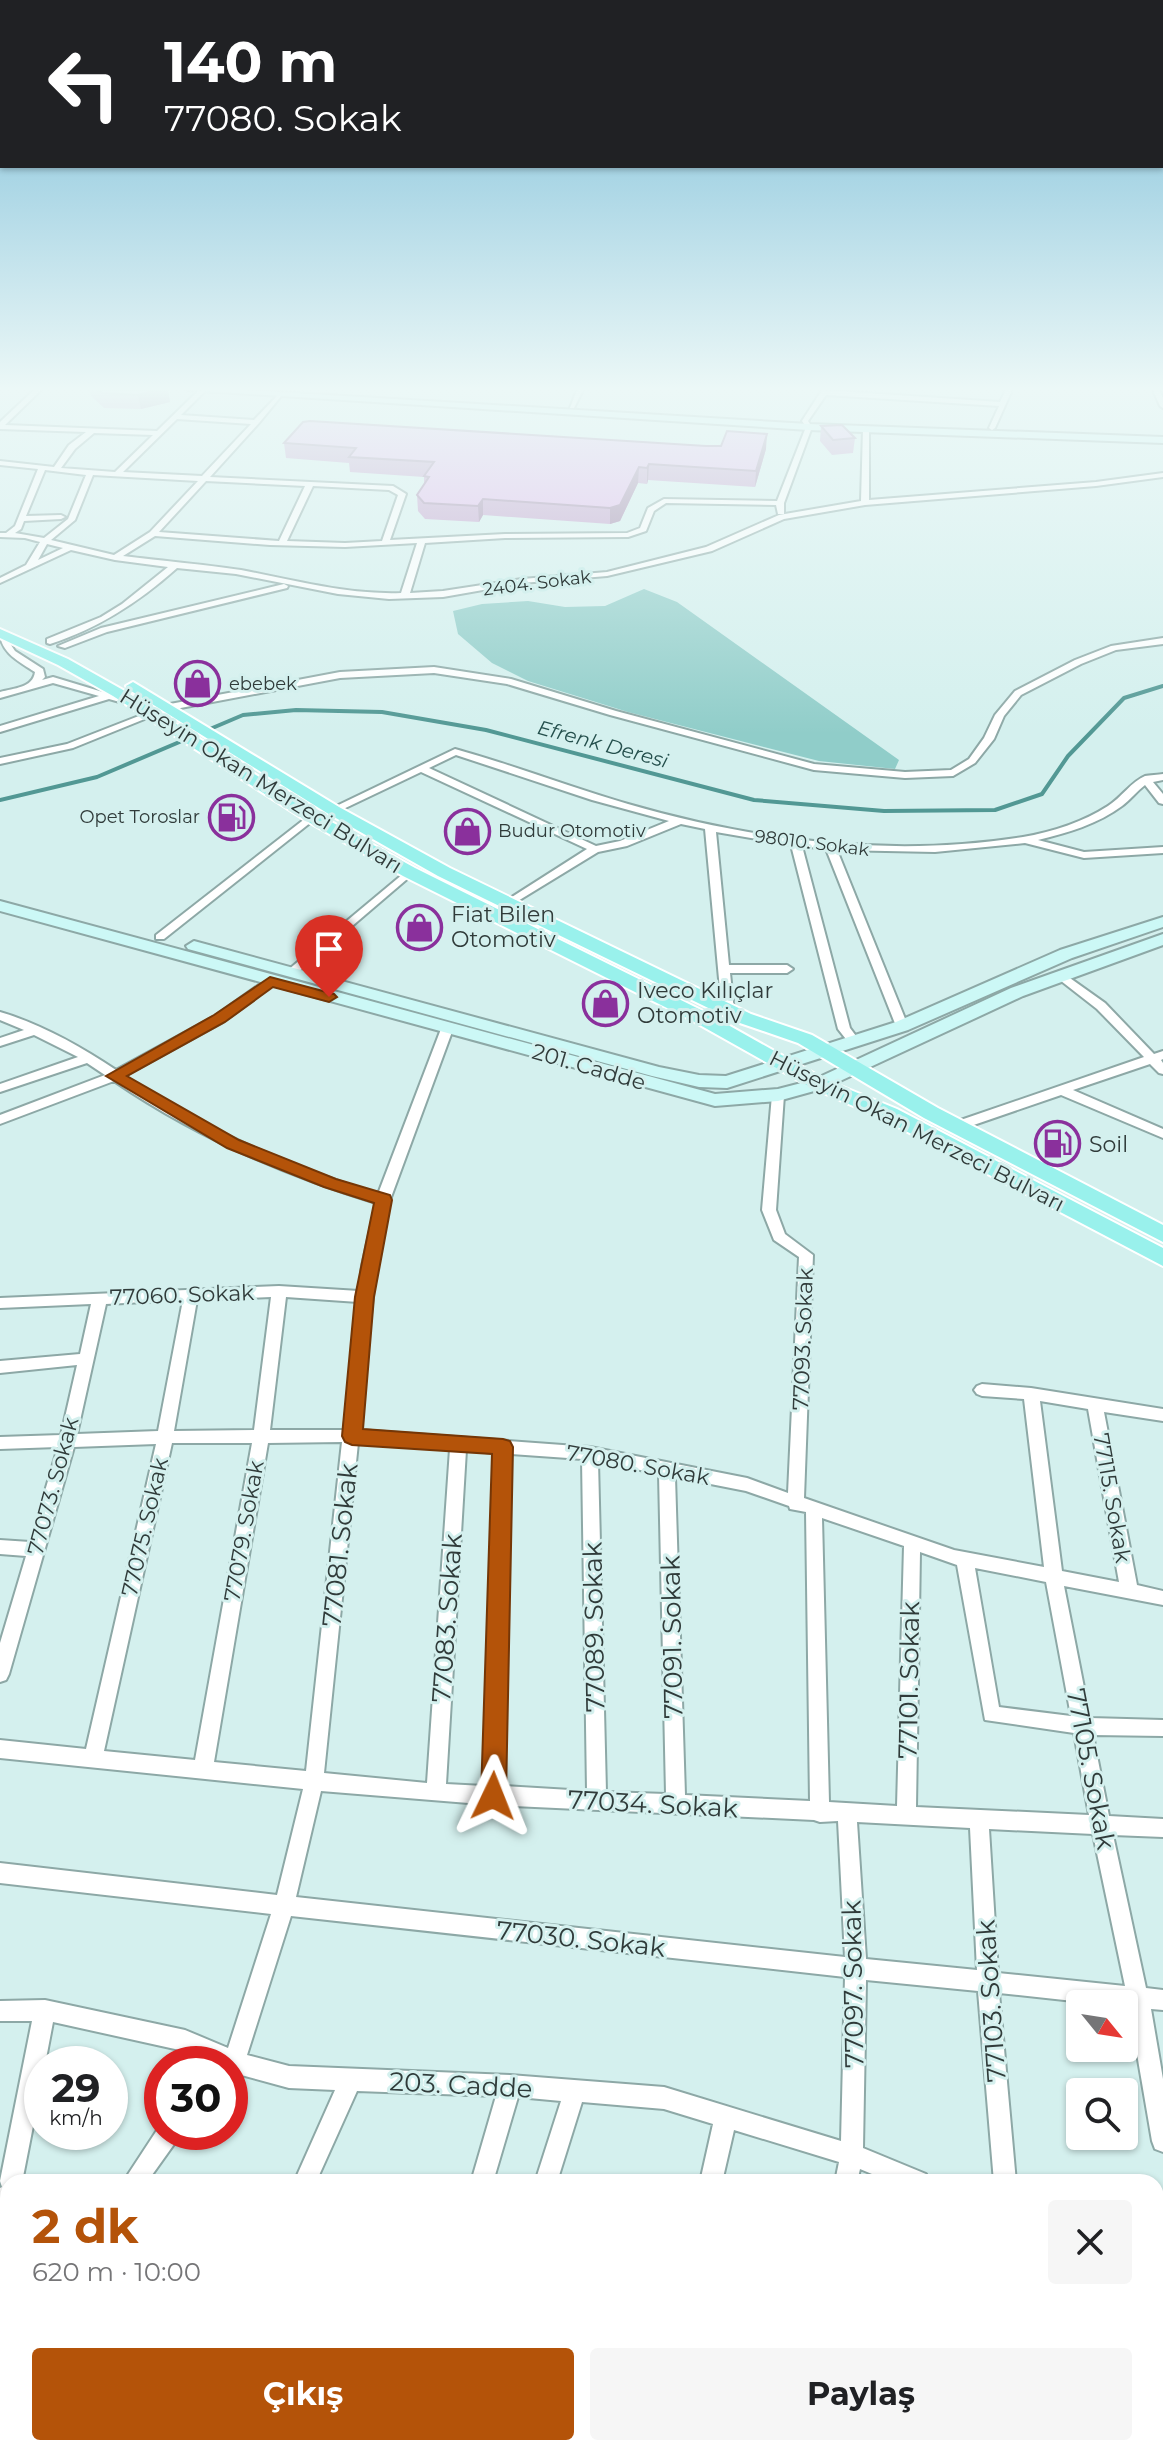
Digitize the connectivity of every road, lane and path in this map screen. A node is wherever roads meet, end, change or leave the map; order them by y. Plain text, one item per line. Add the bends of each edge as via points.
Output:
1 (28, 505) edge
2 (77, 505) edge
3 (179, 505) edge
4 (300, 505) edge
5 (398, 505) edge
6 (659, 505) edge
7 (780, 505) edge
8 (856, 505) edge
9 (61, 517) dead end
10 (782, 517) junction
11 (22, 519) junction
12 (153, 534) junction
13 (4, 535) edge
14 (422, 539) junction
15 (45, 541) junction
16 (386, 541) junction
17 (282, 543) junction
18 (70, 547) junction
19 (115, 558) junction
20 (29, 567) junction
21 (173, 567) junction
22 (0, 581) edge
23 (288, 584) junction
24 (405, 595) junction
25 (0, 619) edge
26 (0, 634) edge
27 (1163, 641) edge
28 (56, 643) junction
29 (35, 684) junction
30 (0, 695) edge
31 (106, 697) junction
32 (134, 704) junction
33 (164, 713) junction
34 (0, 729) edge
35 (0, 761) edge
36 (246, 765) junction
37 (421, 768) junction
38 (1163, 777) edge
39 (1146, 779) junction
40 (1163, 801) edge
41 (333, 810) junction
42 (311, 817) junction
43 (679, 821) junction
44 (710, 827) junction
45 (1026, 840) junction
46 (796, 843) junction
47 (595, 849) junction
48 (831, 849) junction
49 (1163, 850) edge
50 (409, 872) junction
51 (2, 898) edge
52 (508, 904) junction
53 (1163, 922) edge
54 (160, 937) junction
55 (1163, 939) edge
56 (725, 969) junction
57 (787, 969) dead end
58 (292, 972) junction
59 (1060, 975) junction
60 (270, 981) junction
61 (728, 1011) junction
62 (0, 1016) edge
63 (902, 1026) junction
64 (447, 1029) junction
65 (36, 1030) junction
66 (853, 1040) junction
67 (0, 1042) edge
68 (825, 1051) junction
69 (1157, 1056) edge
70 (88, 1058) junction
71 (787, 1065) junction
72 (853, 1067) junction
73 (1163, 1070) edge
74 (115, 1076) junction
75 (819, 1084) junction
76 (0, 1088) edge
77 (1059, 1089) junction
78 (778, 1095) junction
79 (0, 1120) edge
80 (957, 1126) junction
81 (1163, 1134) edge
82 (383, 1200) junction
83 (1163, 1234) edge
84 (1163, 1258) edge
85 (279, 1291) junction
86 (191, 1295) junction
87 (100, 1297) junction
88 (364, 1297) junction
89 (0, 1303) edge
90 (85, 1359) junction
91 (0, 1367) edge
92 (982, 1390) dead end
93 (1031, 1394) junction
94 (1095, 1404) junction
95 (1163, 1415) edge
96 (261, 1436) junction
97 (352, 1436) junction
98 (165, 1437) junction
99 (67, 1442) junction
100 (0, 1443) edge
101 (458, 1444) junction
102 (503, 1447) junction
103 (590, 1453) junction
104 (667, 1469) junction
105 (805, 1507) junction
106 (912, 1543) junction
107 (0, 1547) edge
108 (36, 1550) junction
109 (965, 1559) junction
110 (1054, 1577) junction
111 (1129, 1591) junction
112 (1163, 1598) edge
113 (0, 1674) edge
114 (1084, 1726) junction
115 (1163, 1728) edge
116 (0, 1749) edge
117 (93, 1758) junction
118 (203, 1769) junction
119 (314, 1781) junction
120 (436, 1792) junction
121 (493, 1796) junction
122 (597, 1801) junction
123 (676, 1806) junction
124 (820, 1813) junction
125 (847, 1814) junction
126 (906, 1816) junction
127 (979, 1820) junction
128 (1101, 1826) junction
129 (1163, 1828) edge
130 (0, 1873) edge
131 (284, 1905) junction
132 (856, 1969) junction
133 (988, 1983) junction
134 (1066, 1990) edge
135 (1136, 1990) edge
136 (1138, 1997) joint
137 (1163, 2000) edge
138 (45, 2010) junction
139 (0, 2011) edge
140 (195, 2046) edge
141 (230, 2046) edge
142 (248, 2067) edge
143 (351, 2080) junction
144 (510, 2086) junction
145 (575, 2091) junction
146 (726, 2117) junction
147 (1163, 2141) edge
148 (156, 2150) edge
149 (852, 2155) junction
150 (13, 2174) edge
151 (140, 2174) edge
152 (309, 2174) edge
153 (484, 2174) edge
154 (549, 2174) edge
155 (713, 2174) edge
156 (848, 2174) edge
157 (898, 2174) edge
158 (1004, 2174) edge

1 - 11 street
2 - 15 street via 71,520
3 - 12 street
4 - 17 street
5 - 16 street
6 - 14 street via 643,529 628,535
7 - 10 street
8 - 10 street, 2404. Sokak
9 - 11 street
10 - 24 street, 2404. Sokak via 709,549 607,574
11 - 13 street
12 - 17 street
12 - 19 street
13 - 15 street, 2404. Sokak
14 - 16 street
14 - 24 street
15 - 18 street, 2404. Sokak
15 - 20 street
16 - 17 street
18 - 19 street, 2404. Sokak
18 - 20 street
19 - 21 street, 2404. Sokak
20 - 22 street
21 - 23 street, 2404. Sokak via 236,572
21 - 28 street via 114,613
23 - 24 street, 2404. Sokak
23 - 28 street
25 - 28 main road, Hüseyin Okan Merzeci Bulvarı
26 - 29 street via 12,653 40,671
26 - 32 main road, Hüseyin Okan Merzeci Bulvarı via 63,662
27 - 33 street via 1114,648 1018,693 972,761 953,773 905,775 814,767 508,681 434,670 340,675
28 - 33 main road, Hüseyin Okan Merzeci Bulvarı
29 - 30 street
29 - 31 street via 63,681
31 - 32 street
31 - 34 street
32 - 33 main road, Hüseyin Okan Merzeci Bulvarı
33 - 35 street via 70,746
33 - 36 main road, Hüseyin Okan Merzeci Bulvarı
36 - 41 main road, Hüseyin Okan Merzeci Bulvarı
36 - 42 main road, Hüseyin Okan Merzeci Bulvarı
37 - 41 street
37 - 43 street, 98010. Sokak via 455,752
37 - 47 street
38 - 39 street
39 - 40 street
39 - 45 street, 98010. Sokak via 1092,819
41 - 52 main road, Hüseyin Okan Merzeci Bulvarı
42 - 50 main road, Hüseyin Okan Merzeci Bulvarı
42 - 54 street
43 - 44 street, 98010. Sokak
43 - 47 street via 623,844
44 - 46 street, 98010. Sokak
44 - 56 street
45 - 48 street, 98010. Sokak via 884,852
45 - 49 street via 1084,855
46 - 48 street, 98010. Sokak
46 - 66 street via 844,1029
47 - 52 street
48 - 63 street
50 - 58 street
50 - 71 main road, Hüseyin Okan Merzeci Bulvarı
51 - 54 main road, 201. Cadde
51 - 60 main road, 201. Cadde
52 - 61 main road, Hüseyin Okan Merzeci Bulvarı
53 - 63 main road, 201. Cadde via 1066,954
54 - 58 main road, 201. Cadde
55 - 59 main road, 201. Cadde
56 - 57 street
56 - 61 street
58 - 71 main road, 201. Cadde via 699,1081 727,1082
59 - 69 street
59 - 72 main road, 201. Cadde
60 - 64 main road, 201. Cadde
60 - 74 street via 219,1019
61 - 68 main road, Hüseyin Okan Merzeci Bulvarı
62 - 65 street
63 - 66 main road, 201. Cadde
64 - 78 main road, 201. Cadde via 715,1100
64 - 82 street, 77081. Sokak
65 - 67 street
65 - 70 street
66 - 68 main road, 201. Cadde
68 - 71 main road, 201. Cadde
68 - 72 main road, Hüseyin Okan Merzeci Bulvarı
69 - 73 street
69 - 77 street
70 - 74 street
70 - 76 street
71 - 75 main road, Hüseyin Okan Merzeci Bulvarı
72 - 75 main road, 201. Cadde
72 - 80 main road, Hüseyin Okan Merzeci Bulvarı
74 - 79 street
74 - 82 street via 233,1144
75 - 78 main road, 201. Cadde
75 - 84 main road, Hüseyin Okan Merzeci Bulvarı via 890,1114
77 - 80 street
77 - 81 street
78 - 105 street, 77093. Sokak via 769,1210 779,1237 806,1255
80 - 83 main road, Hüseyin Okan Merzeci Bulvarı
82 - 88 street, 77081. Sokak
85 - 86 street, 77060. Sokak
85 - 88 street, 77060. Sokak
85 - 96 street, 77079. Sokak
86 - 87 street, 77060. Sokak
86 - 98 street, 77075. Sokak
87 - 89 street, 77060. Sokak
87 - 90 street, 77073. Sokak
88 - 97 street, 77081. Sokak
90 - 91 street
90 - 99 street, 77073. Sokak
92 - 93 street
93 - 94 street
93 - 110 street, 77105. Sokak
94 - 95 street
94 - 111 street, 77115. Sokak
96 - 97 street, 77080. Sokak
96 - 98 street, 77080. Sokak
96 - 118 street, 77079. Sokak
97 - 101 street, 77080. Sokak
97 - 119 street, 77081. Sokak
98 - 99 street, 77080. Sokak
98 - 117 street, 77075. Sokak
99 - 100 street, 77080. Sokak
99 - 108 street, 77073. Sokak
101 - 102 street, 77080. Sokak
101 - 120 street, 77083. Sokak
102 - 103 street, 77080. Sokak
102 - 121 street
103 - 104 street, 77080. Sokak
103 - 122 street, 77089. Sokak
104 - 105 street, 77080. Sokak via 747,1485
104 - 123 street, 77091. Sokak
105 - 106 street, 77080. Sokak
105 - 124 street
106 - 109 street, 77080. Sokak
106 - 126 street, 77101. Sokak
107 - 108 street
108 - 113 street, 77073. Sokak
109 - 110 street, 77080. Sokak
109 - 114 street via 991,1714
110 - 111 street, 77080. Sokak
110 - 114 street, 77105. Sokak
111 - 112 street, 77080. Sokak
114 - 115 street
114 - 128 street, 77105. Sokak
116 - 117 street, 77034. Sokak
117 - 118 street, 77034. Sokak
118 - 119 street, 77034. Sokak
119 - 120 street, 77034. Sokak
119 - 131 street, 77081. Sokak
120 - 121 street, 77034. Sokak
121 - 122 street, 77034. Sokak
122 - 123 street, 77034. Sokak
123 - 124 street, 77034. Sokak
124 - 125 street, 77034. Sokak
125 - 126 street, 77034. Sokak
125 - 132 street, 77097. Sokak
126 - 127 street, 77034. Sokak
127 - 128 street, 77034. Sokak
127 - 133 street, 77103. Sokak
128 - 129 street, 77034. Sokak
128 - 135 street, 77105. Sokak
130 - 131 street, 77030. Sokak
131 - 132 street, 77030. Sokak
131 - 141 street, 77081. Sokak
132 - 133 street, 77030. Sokak
132 - 149 street, 77097. Sokak
133 - 134 street, 77030. Sokak
133 - 158 street, 77103. Sokak
136 - 137 street, 77030. Sokak
136 - 147 street, 77105. Sokak
138 - 139 street, 203. Cadde
138 - 140 street, 203. Cadde
138 - 150 street
142 - 143 street, 203. Cadde via 289,2077
143 - 144 street, 203. Cadde
143 - 152 street
144 - 145 street, 203. Cadde
144 - 153 street
145 - 146 street, 203. Cadde via 664,2098
145 - 154 street
146 - 149 street, 203. Cadde
146 - 155 street
148 - 151 street
149 - 156 street, 77097. Sokak
149 - 157 street, 203. Cadde

